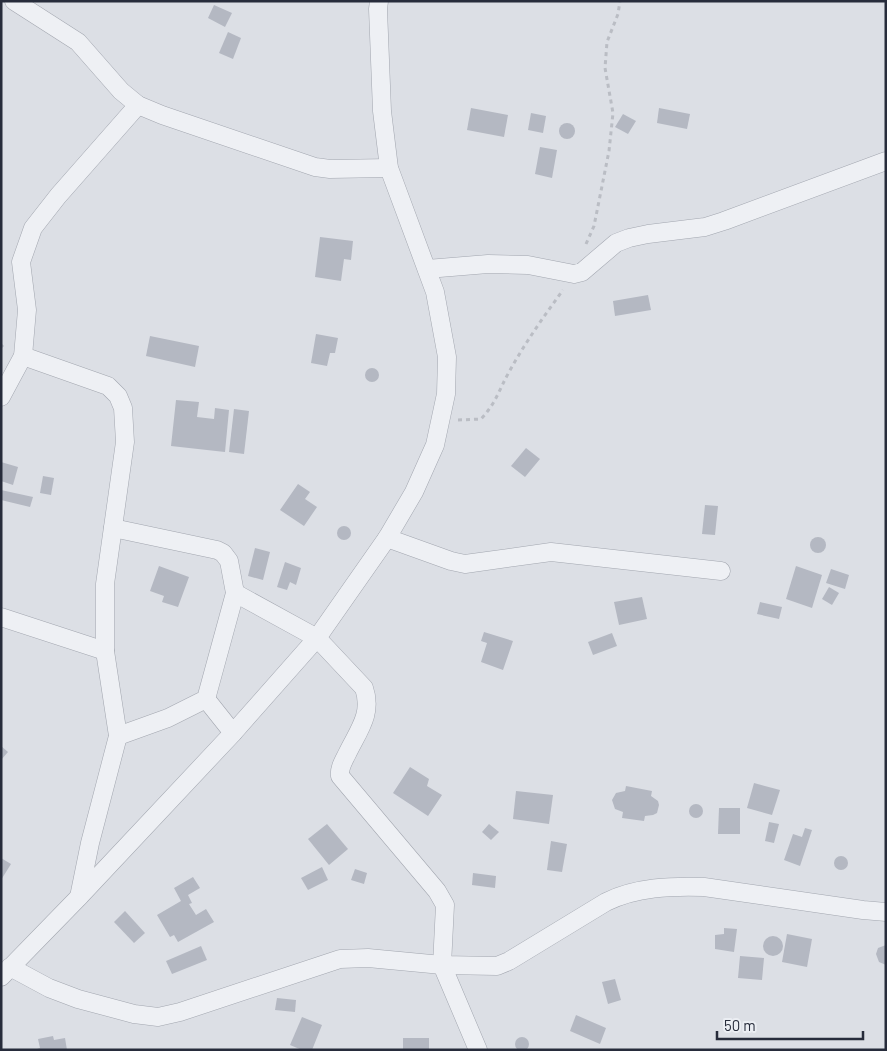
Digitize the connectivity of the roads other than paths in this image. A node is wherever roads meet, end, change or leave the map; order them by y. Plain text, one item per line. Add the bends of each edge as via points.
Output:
1 (14, 1) edge
2 (379, 1) edge
3 (138, 105) junction
4 (886, 161) edge
5 (389, 168) junction
6 (427, 269) junction
7 (23, 356) junction
8 (1, 397) edge
9 (113, 528) junction
10 (387, 538) junction
11 (721, 571) dead end
12 (235, 593) junction
13 (1, 617) edge
14 (317, 638) junction
15 (105, 651) junction
16 (206, 698) junction
17 (233, 733) junction
18 (118, 736) junction
19 (79, 897) junction
20 (886, 912) edge
21 (442, 965) junction
22 (6, 972) edge
23 (478, 1050) edge

1 - 3 street via 78,42 121,91
2 - 5 street via 382,111
3 - 5 street via 315,167
3 - 7 street via 33,228 21,262 27,310
4 - 6 street via 705,227 629,238 616,243 582,272 574,274 508,264
5 - 6 street
6 - 10 street via 435,292 447,358 446,394 435,445 414,492
7 - 8 street
7 - 9 street via 108,386 118,396 124,408 125,442
9 - 12 street via 223,553 229,561
9 - 15 street via 105,584
10 - 11 street via 465,564 551,552
10 - 14 street
12 - 14 street
12 - 16 street
13 - 15 street
14 - 17 street
14 - 21 street via 364,688 368,698 366,714 341,765 340,776 437,891 445,905
15 - 18 street
16 - 17 street
16 - 18 street via 168,718
17 - 19 street
18 - 19 street
19 - 22 street
20 - 21 street via 704,887 634,891 606,902 497,966
21 - 22 street via 368,958 340,959 158,1017 78,999
21 - 23 street

